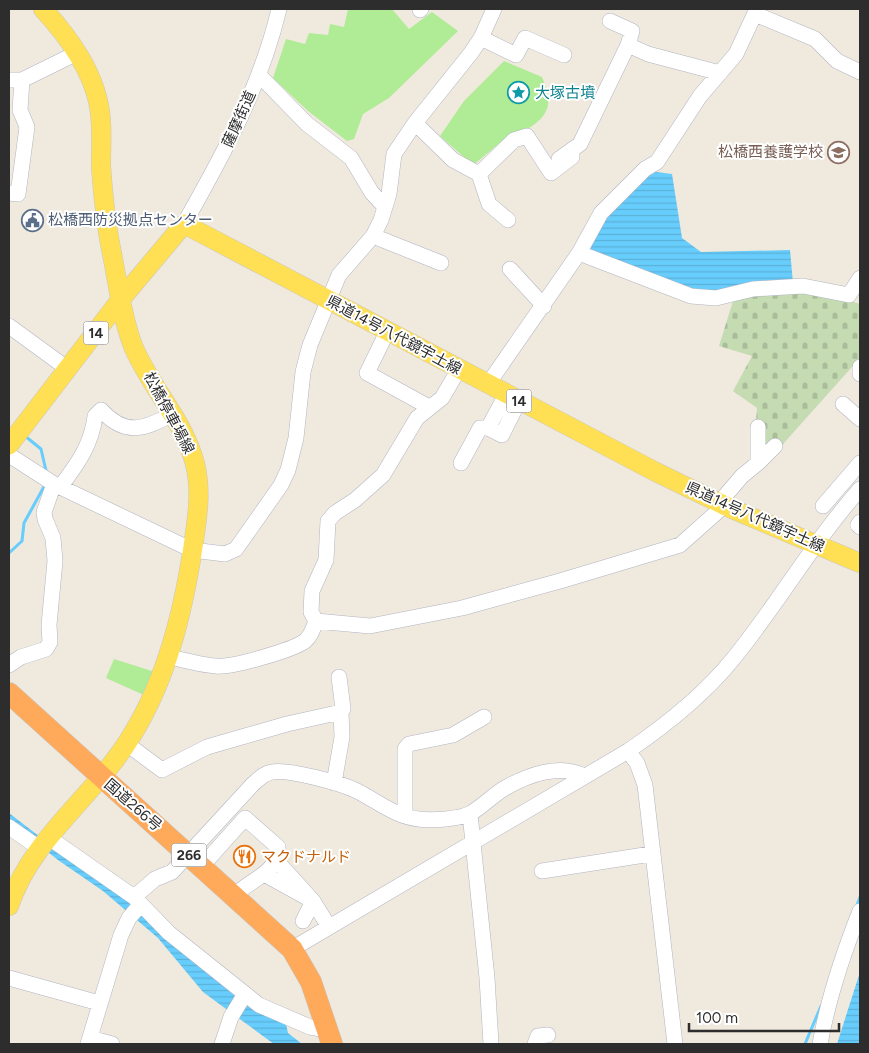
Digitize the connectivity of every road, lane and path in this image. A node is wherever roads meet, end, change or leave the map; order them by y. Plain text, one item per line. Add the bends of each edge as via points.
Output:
1 (43, 9) edge
2 (279, 9) edge
3 (494, 9) edge
4 (756, 11) edge
5 (610, 21) dead end
6 (481, 38) junction
7 (628, 45) junction
8 (77, 53) junction
9 (564, 55) dead end
10 (860, 72) edge
11 (720, 73) junction
12 (259, 76) junction
13 (15, 80) edge
14 (416, 121) junction
15 (437, 136) dead end
16 (578, 152) dead end
17 (559, 159) dead end
18 (479, 174) junction
19 (9, 193) edge
20 (386, 207) junction
21 (508, 220) dead end
22 (184, 224) junction
23 (373, 236) junction
24 (579, 253) junction
25 (441, 263) dead end
26 (510, 269) dead end
27 (860, 278) edge
28 (121, 299) junction
29 (327, 299) junction
30 (544, 306) junction
31 (9, 326) edge
32 (388, 330) junction
33 (860, 367) edge
34 (68, 369) junction
35 (459, 369) junction
36 (860, 374) edge
37 (488, 384) junction
38 (513, 398) junction
39 (843, 404) dead end
40 (429, 407) junction
41 (173, 414) junction
42 (860, 419) edge
43 (758, 427) dead end
44 (9, 444) edge
45 (775, 446) dead end
46 (9, 455) edge
47 (461, 463) dead end
48 (758, 463) junction
49 (860, 463) edge
50 (52, 483) junction
51 (860, 489) edge
52 (722, 504) junction
53 (823, 506) dead end
54 (860, 522) edge
55 (860, 527) edge
56 (816, 545) junction
57 (192, 550) junction
58 (860, 563) edge
59 (316, 621) junction
60 (167, 656) junction
61 (9, 665) edge
62 (339, 677) dead end
63 (9, 693) edge
64 (341, 712) junction
65 (484, 717) dead end
66 (126, 744) junction
67 (628, 751) junction
68 (584, 776) junction
69 (102, 777) junction
70 (334, 783) junction
71 (470, 814) junction
72 (404, 816) junction
73 (9, 827) edge
74 (473, 842) junction
75 (44, 843) junction
76 (651, 854) junction
77 (195, 860) junction
78 (276, 860) junction
79 (542, 871) dead end
80 (264, 874) junction
81 (235, 895) junction
82 (313, 901) junction
83 (138, 902) junction
84 (9, 906) edge
85 (860, 911) edge
86 (303, 921) dead end
87 (329, 927) junction
88 (292, 949) junction
89 (9, 978) edge
90 (244, 995) junction
91 (99, 1003) junction
92 (548, 1035) dead end
93 (329, 1037) edge
94 (89, 1041) edge
95 (112, 1044) edge
96 (222, 1044) edge
97 (491, 1044) edge
98 (535, 1044) edge
99 (675, 1044) edge
100 (820, 1044) edge

1 - 8 main road, 松橋停車場線
2 - 12 street, 薩摩街道
3 - 6 street
4 - 10 street via 815,39 837,61
4 - 11 street via 736,54
5 - 7 street via 632,31
6 - 9 street via 516,55 525,38
6 - 14 street
7 - 11 street via 648,54
7 - 17 street via 580,144
8 - 13 street
8 - 28 main road, 松橋停車場線 via 90,75 98,102 105,213
11 - 24 street via 685,117 657,162 645,169 601,214
12 - 20 street via 307,124 351,158 372,193
12 - 22 street, 薩摩街道 via 223,155
13 - 19 street via 27,128 18,194
14 - 15 street
14 - 18 street via 453,160
14 - 20 street via 394,154
16 - 18 street via 551,173 527,136 514,140
18 - 21 street via 489,204
20 - 23 street
22 - 28 main road, 14
22 - 29 main road, 県道14号八代鏡宇土線 / 14
23 - 25 street
23 - 29 street via 339,275
24 - 27 street via 704,298 803,286 849,295
24 - 30 street
26 - 30 street
28 - 34 main road, 14
28 - 41 main road, 松橋停車場線 via 134,346
29 - 32 main road, 県道14号八代鏡宇土線 / 14
29 - 57 street via 305,360 296,438 281,485 244,540 231,553
30 - 37 street
31 - 34 street
32 - 35 main road, 県道14号八代鏡宇土線 / 14
32 - 40 street via 367,374
33 - 36 street
34 - 44 main road, 14
35 - 37 main road, 県道14号八代鏡宇土線 / 14
35 - 40 street via 442,398
37 - 38 main road, 県道14号八代鏡宇土線 / 14
38 - 47 street via 502,435 480,428
38 - 52 main road, 県道14号八代鏡宇土線 / 14
39 - 42 street
40 - 59 street via 417,418 380,479 328,521 326,560 312,591 311,612
41 - 50 street via 152,426 136,428 119,426 101,410 95,416 90,441
41 - 57 main road, 松橋停車場線 via 189,448 199,484
43 - 48 street
45 - 48 street
46 - 50 street
48 - 52 street via 742,476
49 - 53 street
50 - 57 street
50 - 61 street via 44,512 54,538 56,561 50,642 46,649 21,657
51 - 56 street
52 - 56 main road, 県道14号八代鏡宇土線 / 14
52 - 59 street via 680,545 541,587 462,608 370,626
54 - 55 street
56 - 58 main road, 県道14号八代鏡宇土線 / 14
56 - 67 street via 731,661 673,718
57 - 60 main road, 松橋停車場線 via 184,596
59 - 60 street via 312,633 298,645 229,666
60 - 66 main road, 松橋停車場線 via 149,704
62 - 64 street
63 - 69 highway, 国道266号 / 266
64 - 66 street via 207,747 162,770
64 - 70 street via 342,737
65 - 72 street via 453,736 409,744 405,749
66 - 69 main road, 松橋停車場線
67 - 68 street
67 - 76 street via 645,785
68 - 71 street via 564,769 518,781
68 - 74 street
69 - 75 main road, 松橋停車場線
69 - 77 highway, 国道266号 / 266
70 - 72 street
70 - 77 street via 284,772 262,776
71 - 72 street via 432,820
71 - 74 street
73 - 75 street
74 - 87 street
74 - 97 street
75 - 83 street
75 - 84 main road, 松橋停車場線 via 20,879
76 - 79 street
76 - 99 street
77 - 78 street via 245,818 278,847
77 - 81 highway, 国道266号 / 266
77 - 83 street via 155,879
78 - 80 street
78 - 82 street
80 - 81 street via 244,885
80 - 82 street
81 - 88 highway, 国道266号 / 266
82 - 86 street
82 - 87 street
83 - 90 street via 169,933
83 - 91 street via 121,935
85 - 100 street via 825,1016
87 - 88 street
88 - 93 highway, 国道266号 / 266 via 310,982
89 - 91 street
90 - 93 street via 270,1011
90 - 96 street via 231,1017
91 - 94 street
92 - 98 street via 538,1036
94 - 95 street

